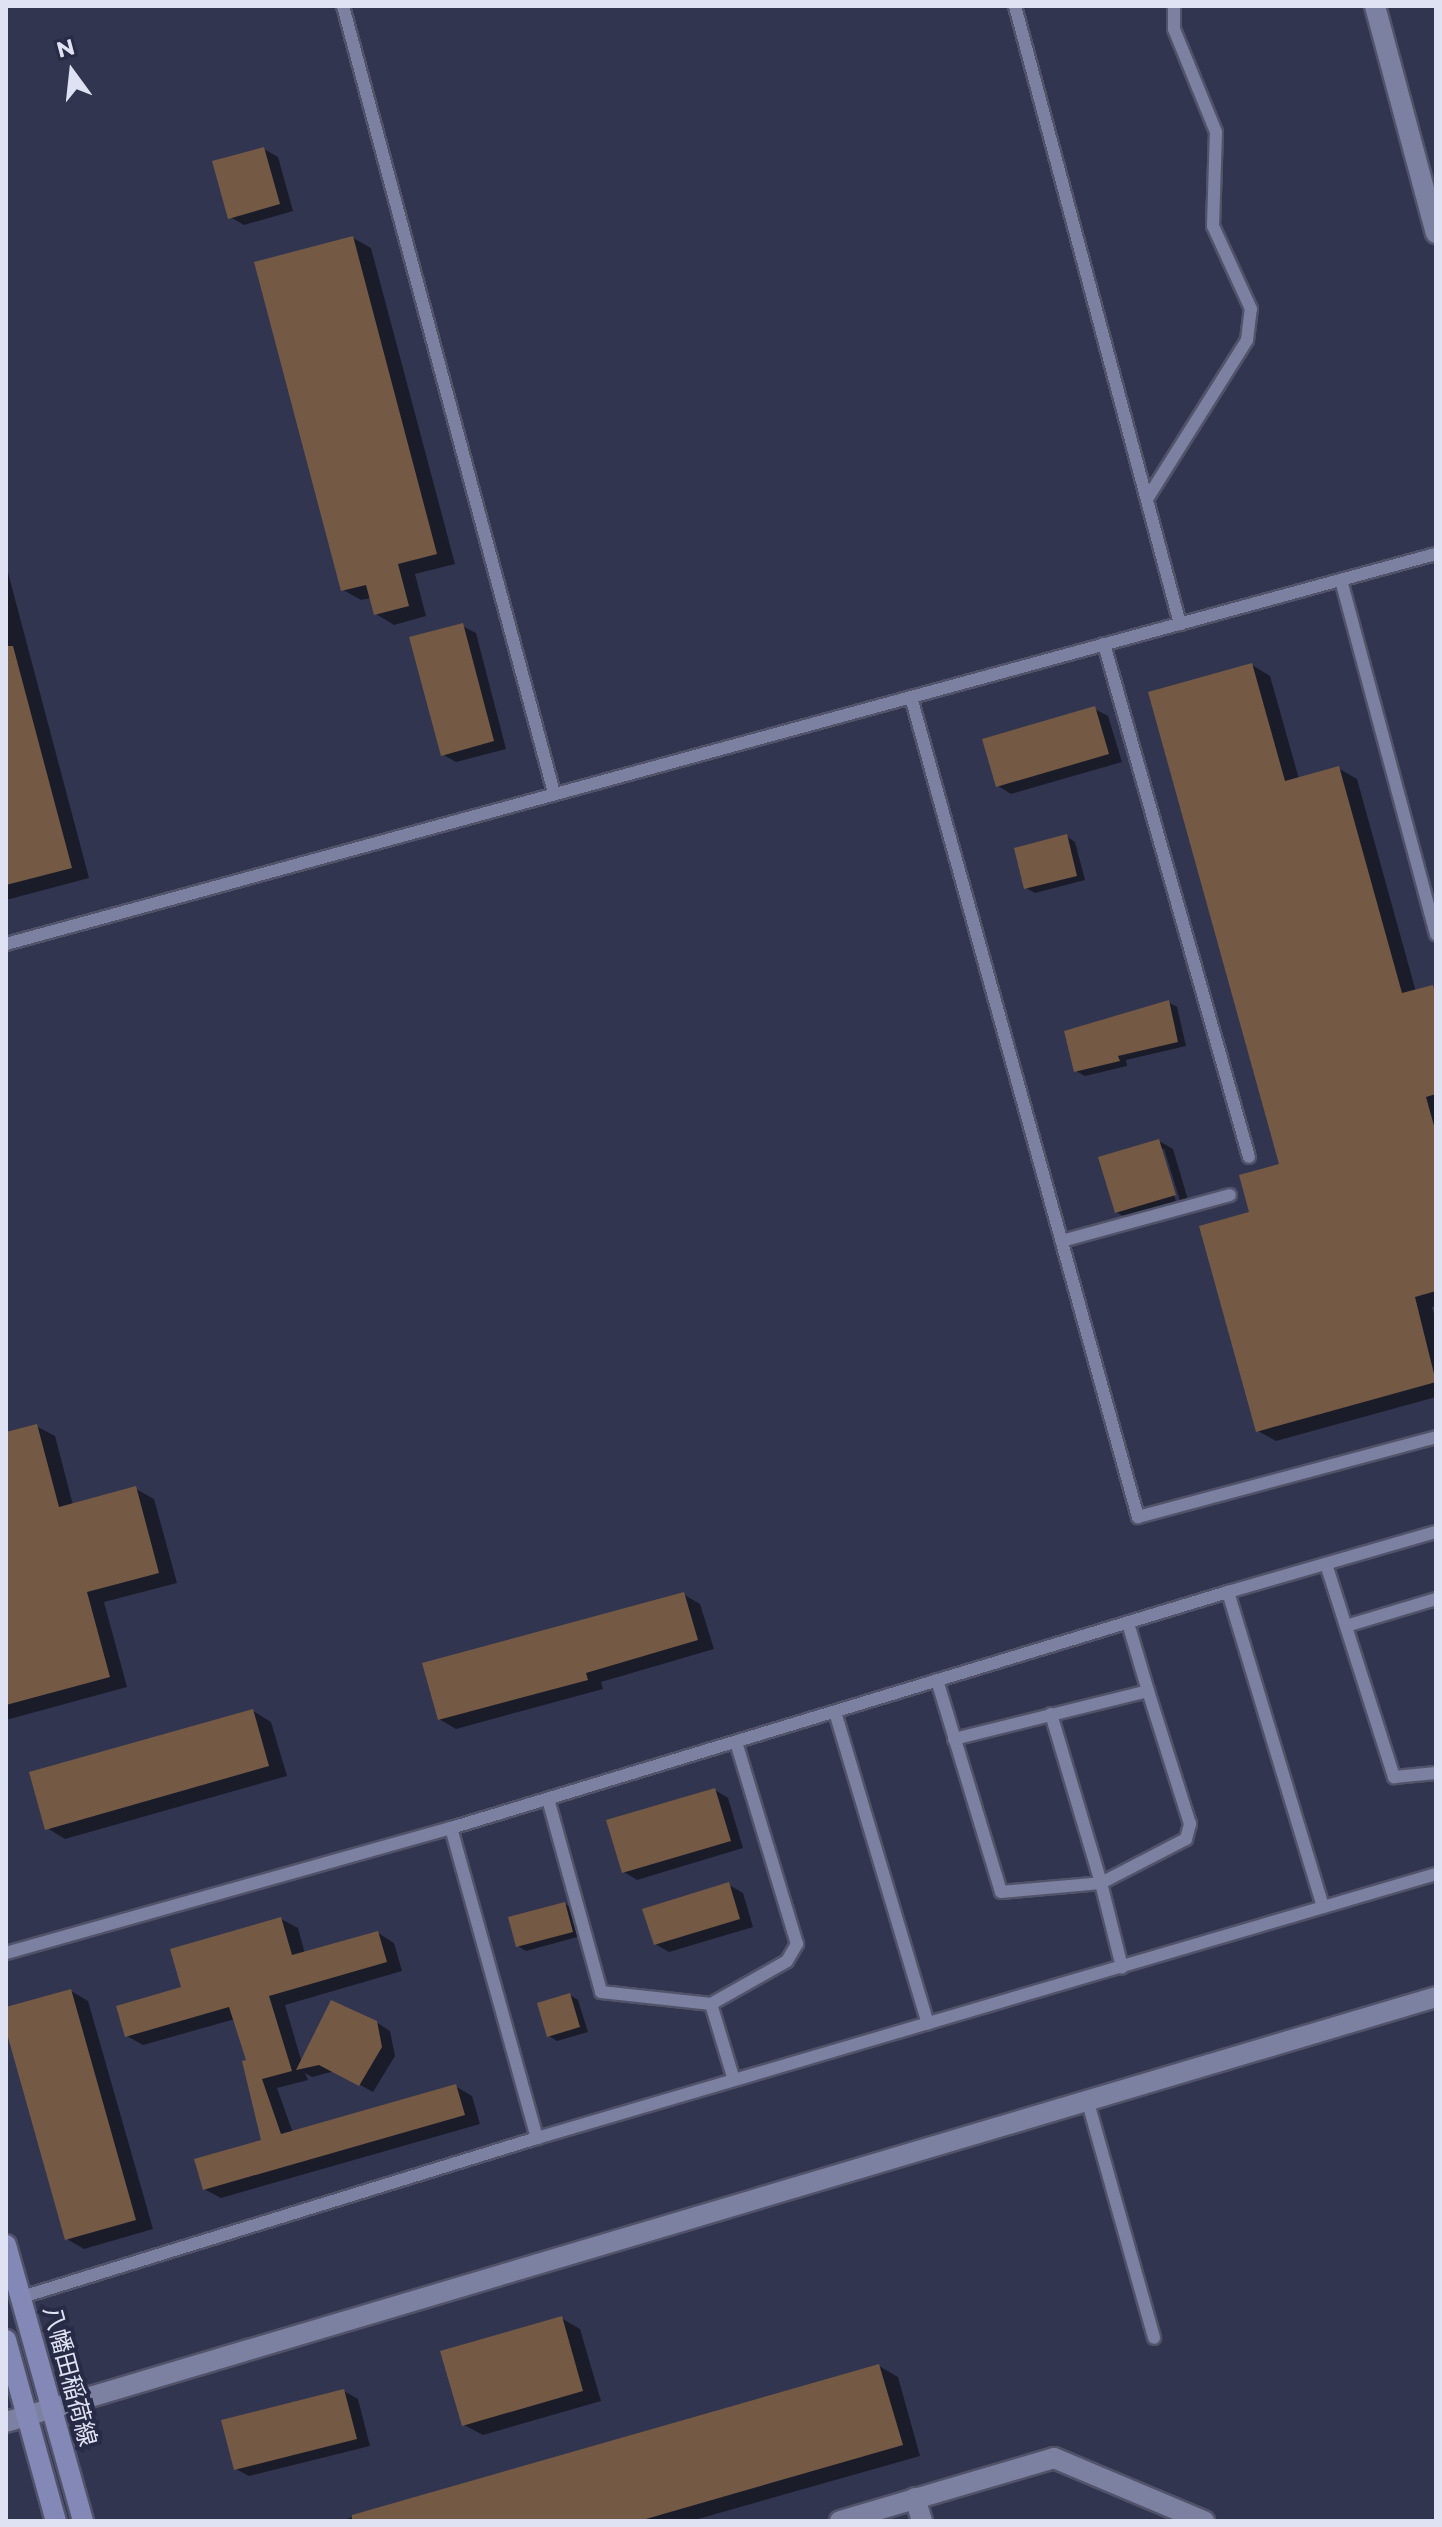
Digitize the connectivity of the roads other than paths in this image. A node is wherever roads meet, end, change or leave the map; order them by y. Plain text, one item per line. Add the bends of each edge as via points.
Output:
1 (343, 6) edge
2 (1015, 6) edge
3 (1174, 6) edge
4 (1375, 6) edge
5 (1436, 233) edge
6 (1147, 499) junction
7 (1436, 554) edge
8 (1341, 580) junction
9 (1180, 624) junction
10 (1104, 644) junction
11 (911, 697) junction
12 (554, 793) junction
13 (1436, 935) edge
14 (6, 944) edge
15 (1249, 1157) dead end
16 (1230, 1195) dead end
17 (1062, 1241) junction
18 (1436, 1437) edge
19 (1436, 1532) edge
20 (1326, 1564) junction
21 (1228, 1592) junction
22 (1436, 1599) edge
23 (1128, 1623) junction
24 (1346, 1626) junction
25 (937, 1680) junction
26 (1148, 1691) junction
27 (835, 1712) junction
28 (1051, 1714) junction
29 (954, 1739) junction
30 (736, 1742) junction
31 (1436, 1773) edge
32 (548, 1799) junction
33 (451, 1828) junction
34 (1436, 1874) edge
35 (1101, 1883) junction
36 (1323, 1907) junction
37 (6, 1953) edge
38 (1122, 1967) junction
39 (1436, 1997) edge
40 (711, 2004) junction
41 (928, 2023) junction
42 (734, 2080) junction
43 (1087, 2099) junction
44 (537, 2138) junction
45 (6, 2245) edge
46 (22, 2297) junction
47 (1154, 2338) dead end
48 (6, 2340) edge
49 (51, 2411) junction
50 (26, 2417) junction
51 (6, 2422) edge
52 (915, 2498) junction
53 (1193, 2519) edge
54 (56, 2521) edge
55 (83, 2521) edge
56 (840, 2521) edge
57 (922, 2521) edge

1 - 12 lane
2 - 6 lane
3 - 6 lane via 1174,29 1216,132 1213,226 1251,309 1247,340
4 - 5 street
6 - 9 lane
7 - 8 lane
8 - 9 lane
8 - 13 lane
9 - 10 lane
10 - 11 lane
10 - 15 lane
11 - 12 lane
11 - 17 lane
12 - 14 lane
16 - 17 lane
17 - 18 lane via 1138,1517
19 - 20 lane
20 - 21 lane
20 - 24 lane
21 - 23 lane
21 - 36 lane
22 - 24 lane
23 - 25 lane
23 - 26 lane
24 - 31 lane via 1394,1777
25 - 27 lane
25 - 29 lane
26 - 28 lane
26 - 35 lane via 1190,1824 1186,1839
27 - 30 lane
27 - 41 lane
28 - 29 lane
28 - 35 lane
29 - 35 lane via 1001,1892
30 - 32 lane
30 - 40 lane via 797,1944 787,1961
32 - 33 lane
32 - 40 lane via 601,1992
33 - 37 lane
33 - 44 lane
34 - 36 lane
35 - 38 lane
36 - 38 lane
38 - 41 lane
39 - 43 street
40 - 42 lane
41 - 42 lane
42 - 44 lane
43 - 47 lane
43 - 49 street
44 - 46 lane
45 - 46 main road, 八幡田稲荷線
46 - 49 main road, 八幡田稲荷線
48 - 50 main road
49 - 50 street
49 - 55 main road, 八幡田稲荷線
50 - 51 street
50 - 54 main road
52 - 53 street via 1054,2458
52 - 56 street
52 - 57 street

